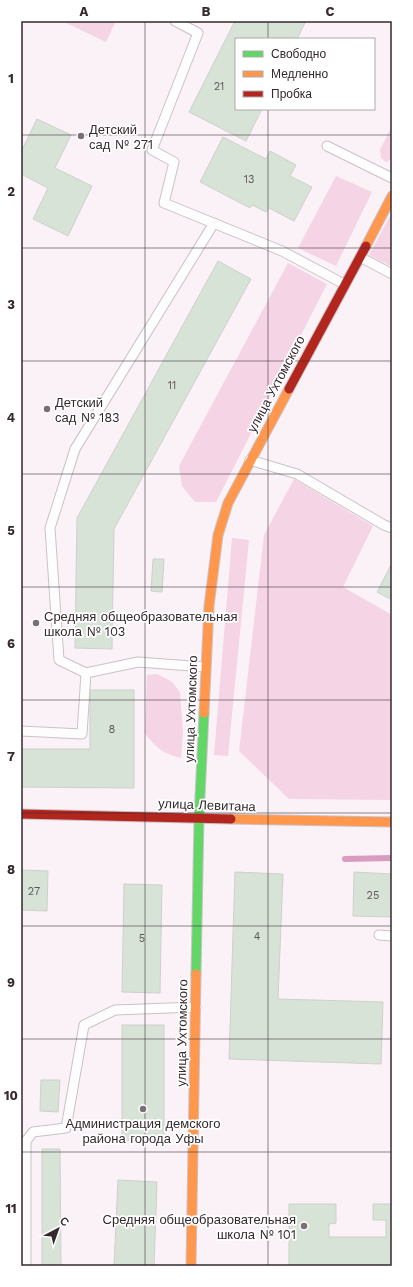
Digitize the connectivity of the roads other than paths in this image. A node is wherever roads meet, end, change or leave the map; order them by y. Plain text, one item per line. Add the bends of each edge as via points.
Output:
1 (175, 21) edge
2 (327, 146) dead end
3 (392, 178) edge
4 (392, 196) edge
5 (214, 223) junction
6 (359, 257) junction
7 (392, 274) edge
8 (344, 284) junction
9 (250, 460) junction
10 (392, 528) edge
11 (205, 667) junction
12 (86, 673) junction
13 (21, 731) edge
14 (21, 814) edge
15 (199, 818) junction
16 (392, 822) edge
17 (379, 935) dead end
18 (392, 936) edge
19 (196, 1007) junction
20 (26, 1266) edge
21 (191, 1266) edge

1 - 5 lane via 198,33 152,150 174,162 164,203
2 - 3 lane
4 - 6 street, улица Ухтомского
5 - 8 lane via 282,251
5 - 12 lane via 75,449 50,528 59,660
6 - 7 lane
6 - 8 street, улица Ухтомского
8 - 9 street, улица Ухтомского
9 - 10 lane via 297,474
9 - 11 street, улица Ухтомского via 228,503 219,534 211,583
11 - 12 lane via 138,662
11 - 15 street, улица Ухтомского
12 - 13 lane via 82,734
14 - 15 street, улица Левитана
15 - 16 street, улица Левитана
15 - 19 street, улица Ухтомского
17 - 18 lane
19 - 20 lane via 115,1010 84,1025 66,1128 33,1132 26,1141
19 - 21 street, улица Ухтомского

